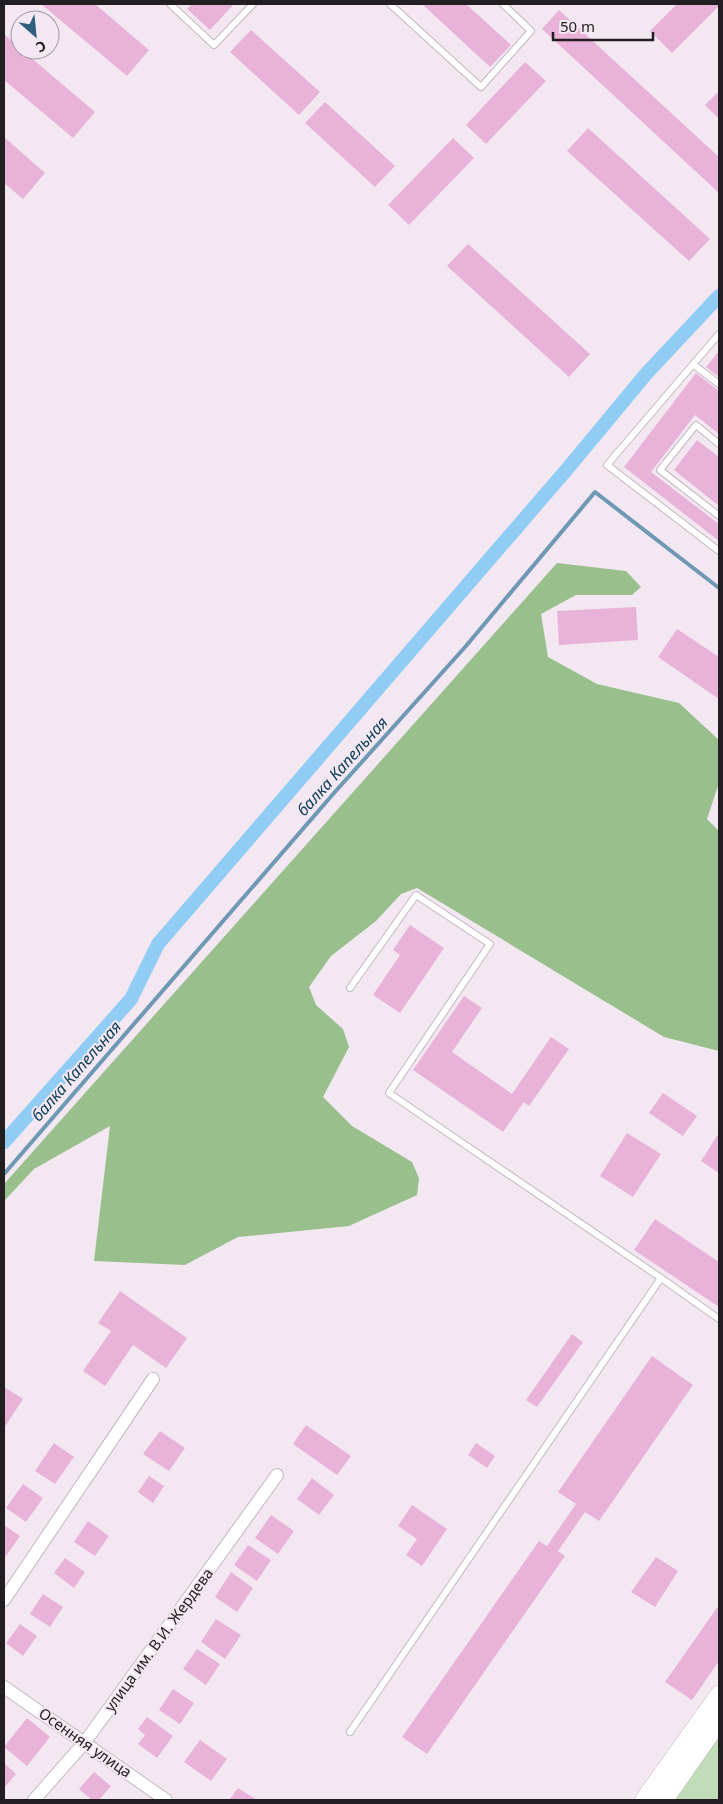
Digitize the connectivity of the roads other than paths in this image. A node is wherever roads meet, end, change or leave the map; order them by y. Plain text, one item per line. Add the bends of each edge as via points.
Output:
1 (170, 4) edge
2 (253, 4) edge
3 (390, 4) edge
4 (503, 4) edge
5 (719, 334) edge
6 (694, 364) junction
7 (719, 384) edge
8 (719, 444) edge
9 (719, 516) edge
10 (719, 552) edge
11 (350, 988) dead end
12 (661, 1278) junction
13 (719, 1319) edge
14 (153, 1380) dead end
15 (278, 1475) dead end
16 (4, 1600) edge
17 (4, 1687) edge
18 (719, 1695) edge
19 (719, 1721) edge
20 (350, 1732) dead end
21 (85, 1742) junction
22 (34, 1800) edge
23 (166, 1800) edge
24 (644, 1800) edge
25 (664, 1800) edge

1 - 2 lane via 214,45
3 - 4 lane via 481,87 531,31
5 - 6 lane
6 - 7 lane
6 - 10 lane via 607,465
8 - 9 lane via 696,425 660,470
11 - 12 lane via 416,894 490,944 389,1094
12 - 13 lane
12 - 20 lane
14 - 16 street
15 - 21 street, улица им. В.И. Жердева
17 - 21 street, Осенняя улица
18 - 24 main road
19 - 25 main road
21 - 22 street, улица им. В.И. Жердева
21 - 23 street, Осенняя улица

